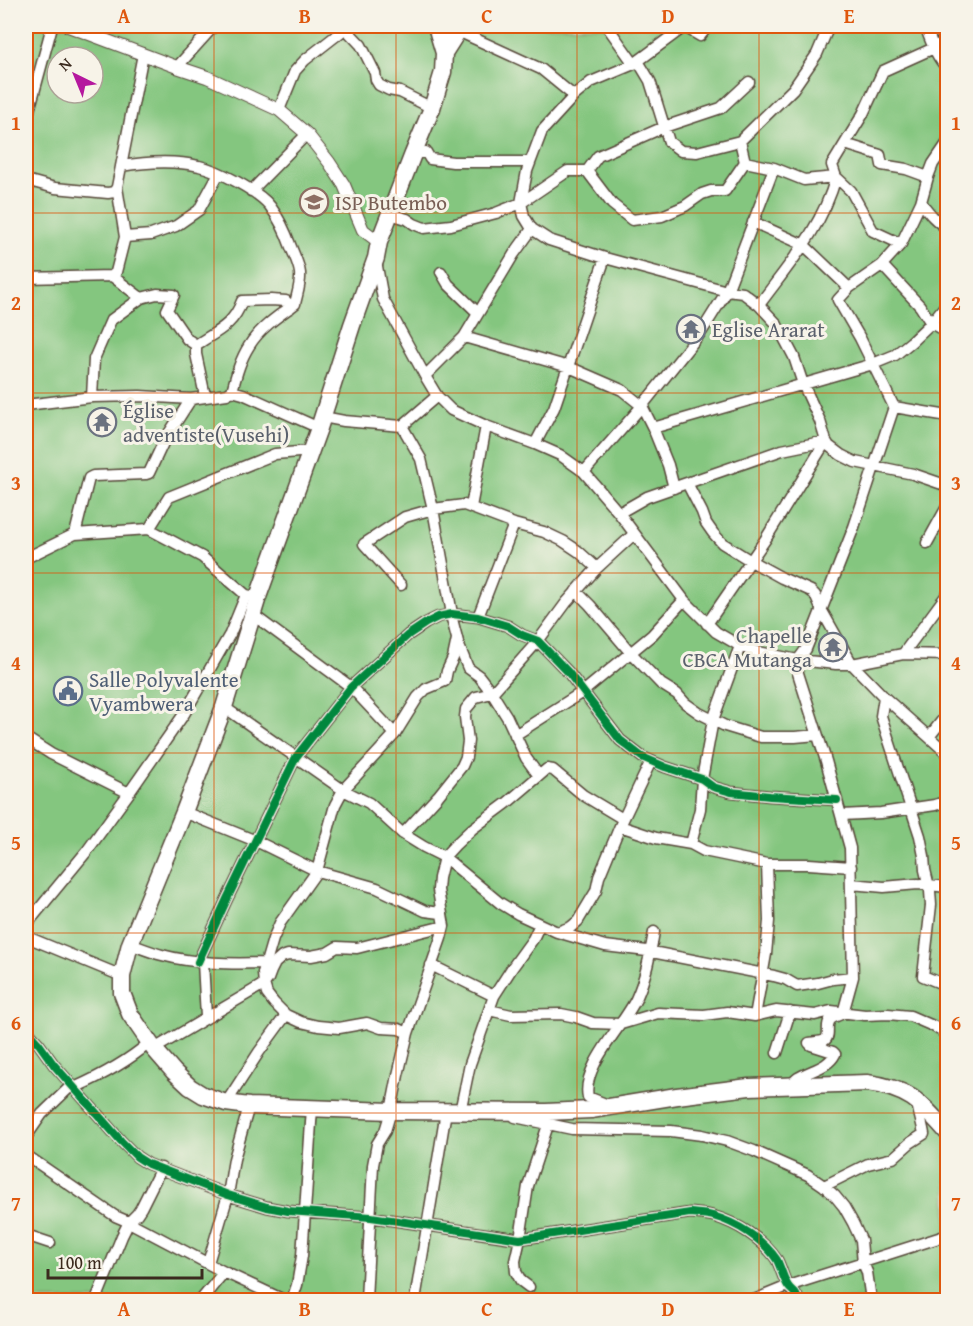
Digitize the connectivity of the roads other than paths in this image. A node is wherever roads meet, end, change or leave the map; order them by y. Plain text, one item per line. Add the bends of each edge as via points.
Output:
1 (52, 26) edge
2 (68, 26) edge
3 (214, 26) edge
4 (436, 26) edge
5 (607, 26) edge
6 (684, 26) edge
7 (708, 26) edge
8 (829, 26) edge
9 (925, 26) edge
10 (345, 27) edge
11 (458, 28) edge
12 (948, 38) edge
13 (934, 48) junction
14 (444, 53) junction
15 (143, 54) junction
16 (636, 62) junction
17 (177, 67) junction
18 (948, 69) edge
19 (749, 82) dead end
20 (30, 87) edge
21 (574, 96) junction
22 (432, 108) junction
23 (279, 110) junction
24 (26, 122) edge
25 (664, 127) junction
26 (307, 134) junction
27 (740, 141) junction
28 (948, 142) edge
29 (845, 144) junction
30 (412, 154) junction
31 (531, 162) junction
32 (745, 162) junction
33 (121, 166) junction
34 (774, 168) junction
35 (587, 171) junction
36 (219, 173) junction
37 (836, 177) junction
38 (928, 177) junction
39 (26, 180) edge
40 (117, 187) junction
41 (251, 191) junction
42 (921, 202) junction
43 (521, 203) junction
44 (390, 214) junction
45 (753, 222) junction
46 (532, 228) junction
47 (948, 228) edge
48 (125, 237) junction
49 (901, 244) junction
50 (804, 245) junction
51 (377, 250) junction
52 (605, 258) junction
53 (882, 265) junction
54 (441, 272) dead end
55 (111, 276) junction
56 (26, 278) edge
57 (849, 288) junction
58 (727, 291) junction
59 (141, 298) junction
60 (948, 302) edge
61 (759, 305) junction
62 (290, 308) junction
63 (478, 313) junction
64 (931, 323) junction
65 (948, 333) edge
66 (464, 337) junction
67 (196, 345) junction
68 (873, 364) junction
69 (569, 367) junction
70 (424, 376) junction
71 (803, 384) junction
72 (231, 391) junction
73 (205, 396) junction
74 (437, 396) junction
75 (92, 397) junction
76 (191, 399) junction
77 (26, 405) edge
78 (642, 406) junction
79 (894, 407) junction
80 (948, 416) edge
81 (321, 422) junction
82 (402, 426) junction
83 (486, 426) junction
84 (653, 428) junction
85 (825, 441) junction
86 (535, 444) junction
87 (311, 452) junction
88 (874, 466) junction
89 (584, 472) junction
90 (687, 483) junction
91 (948, 486) edge
92 (674, 488) junction
93 (948, 505) edge
94 (471, 507) junction
95 (433, 509) junction
96 (619, 513) junction
97 (514, 524) junction
98 (149, 529) junction
99 (75, 534) junction
100 (634, 534) junction
101 (927, 543) dead end
102 (26, 558) edge
103 (751, 561) junction
104 (597, 568) junction
105 (401, 585) dead end
106 (576, 591) junction
107 (948, 593) edge
108 (252, 596) junction
109 (684, 600) junction
110 (822, 611) junction
111 (252, 614) junction
112 (452, 614) junction
113 (478, 617) junction
114 (707, 624) junction
115 (457, 639) junction
116 (538, 641) junction
117 (740, 646) junction
118 (630, 652) junction
119 (903, 654) junction
120 (948, 656) edge
121 (798, 660) junction
122 (852, 664) junction
123 (351, 687) junction
124 (584, 691) junction
125 (492, 693) junction
126 (884, 697) junction
127 (224, 707) junction
128 (948, 713) edge
129 (713, 720) junction
130 (395, 734) junction
131 (515, 735) junction
132 (817, 735) junction
133 (929, 737) junction
134 (26, 738) edge
135 (948, 754) edge
136 (296, 758) junction
137 (651, 761) junction
138 (539, 776) junction
139 (702, 779) junction
140 (344, 790) junction
141 (129, 793) junction
142 (837, 800) junction
143 (948, 801) edge
144 (910, 808) junction
145 (184, 812) junction
146 (842, 815) junction
147 (621, 823) junction
148 (403, 834) junction
149 (255, 841) junction
150 (691, 844) junction
151 (444, 856) junction
152 (766, 864) junction
153 (851, 867) junction
154 (317, 871) junction
155 (851, 884) junction
156 (929, 885) junction
157 (948, 887) edge
158 (441, 913) junction
159 (540, 924) junction
160 (26, 925) edge
161 (444, 926) junction
162 (557, 932) junction
163 (654, 932) dead end
164 (26, 935) edge
165 (130, 944) junction
166 (651, 952) junction
167 (200, 962) junction
168 (266, 963) junction
169 (431, 966) junction
170 (761, 974) junction
171 (122, 976) junction
172 (853, 977) junction
173 (264, 984) junction
174 (948, 986) edge
175 (494, 996) junction
176 (489, 1010) junction
177 (790, 1012) junction
178 (843, 1013) junction
179 (286, 1015) junction
180 (755, 1016) junction
181 (206, 1017) junction
182 (621, 1024) junction
183 (26, 1030) edge
184 (408, 1033) junction
185 (948, 1035) edge
186 (152, 1046) junction
187 (777, 1053) dead end
188 (790, 1086) junction
189 (73, 1087) junction
190 (917, 1100) junction
191 (226, 1103) junction
192 (249, 1106) junction
193 (614, 1107) junction
194 (312, 1108) junction
195 (391, 1111) junction
196 (453, 1111) junction
197 (488, 1111) junction
198 (548, 1125) junction
199 (948, 1133) edge
200 (26, 1137) edge
201 (26, 1155) edge
202 (161, 1168) junction
203 (824, 1186) junction
204 (228, 1195) junction
205 (305, 1213) junction
206 (371, 1217) junction
207 (129, 1222) junction
208 (428, 1225) junction
209 (26, 1235) edge
210 (948, 1235) edge
211 (520, 1239) junction
212 (50, 1243) dead end
213 (208, 1263) junction
214 (863, 1263) junction
215 (224, 1272) junction
216 (788, 1286) junction
217 (529, 1287) dead end
218 (26, 1299) edge
219 (30, 1300) edge
220 (96, 1300) edge
221 (201, 1300) edge
222 (284, 1300) edge
223 (292, 1300) edge
224 (366, 1300) edge
225 (415, 1300) edge
226 (754, 1300) edge
227 (798, 1300) edge
228 (871, 1300) edge

1 - 20 street
2 - 15 street
3 - 17 street
4 - 14 highway
5 - 16 street
6 - 7 street via 700,36
6 - 16 street
8 - 27 street via 817,54 793,89
9 - 13 street
10 - 22 street via 361,45 380,85
10 - 23 street via 295,71
11 - 14 highway
11 - 21 street via 541,69
12 - 13 street
13 - 18 street
13 - 29 street via 883,71
14 - 22 highway via 443,72
15 - 17 street
15 - 33 street
16 - 21 street via 591,82
16 - 25 street via 650,81
17 - 23 street
19 - 25 street via 721,108
20 - 24 street
21 - 31 street via 542,131
22 - 30 highway
23 - 26 street
25 - 27 street via 669,142 681,151 697,152
25 - 35 street via 598,156
26 - 41 street
26 - 51 street via 344,185 363,230
27 - 32 street
28 - 38 street
29 - 37 street via 832,165
29 - 38 street via 880,154 882,165 906,168
30 - 31 street via 426,152 430,159 453,162
30 - 44 highway
31 - 43 street
32 - 34 street
32 - 35 street via 725,191 702,194 662,216 632,220 612,204
33 - 36 street via 172,163
33 - 40 street
34 - 37 street via 804,180
34 - 45 street
35 - 43 street via 568,171
36 - 41 street
36 - 48 street via 199,210 176,226 151,235
37 - 49 street via 851,191 873,231
37 - 50 street via 830,197
38 - 42 street
39 - 40 street via 108,194
40 - 48 street
41 - 62 street via 269,205 286,233 300,270 295,304
42 - 47 street via 931,216
42 - 49 street
43 - 44 street via 471,220 423,228
43 - 46 street
44 - 51 highway
45 - 50 street
45 - 58 street
46 - 52 street via 549,240
46 - 63 street
48 - 55 street via 116,272
49 - 53 street
50 - 57 street
50 - 61 street
51 - 70 street via 383,299
51 - 81 highway
52 - 58 street
52 - 69 street
53 - 57 street
53 - 64 street
54 - 63 street
55 - 56 street
55 - 59 street
57 - 68 street via 838,300
58 - 61 street via 743,293
58 - 78 street via 702,331
59 - 67 street via 174,295 167,310 187,339
59 - 75 street via 111,320 94,359
60 - 64 street
61 - 71 street via 776,323
62 - 67 street via 286,301 242,301 227,326
62 - 72 street via 249,346
63 - 66 street
64 - 65 street
64 - 68 street via 895,355
66 - 69 street
66 - 70 street
67 - 73 street
68 - 71 street
68 - 79 street
69 - 78 street via 622,390
69 - 86 street
70 - 74 street
71 - 84 street
71 - 85 street
72 - 73 street
72 - 81 street
73 - 76 street
74 - 82 street
74 - 83 street via 451,410
75 - 76 street
75 - 77 street
76 - 99 street via 149,473 89,478
78 - 84 street
78 - 89 street
79 - 80 street
79 - 88 street
81 - 82 street
81 - 87 highway
82 - 95 street via 421,459
83 - 86 street
83 - 94 street
84 - 92 street
85 - 88 street via 847,459
85 - 90 street via 782,450
85 - 103 street
86 - 89 street
87 - 98 street via 275,454 169,498
87 - 108 highway
88 - 91 street
88 - 110 street
89 - 96 street
90 - 92 street
90 - 103 street via 713,533
92 - 96 street
93 - 101 street
94 - 95 street
94 - 97 street
95 - 105 street via 405,517 364,544
95 - 112 street
96 - 100 street
97 - 104 street via 563,541
97 - 113 street
98 - 99 street
98 - 108 street via 202,556
99 - 102 street
100 - 104 street
100 - 109 street
103 - 110 street via 811,591
103 - 114 street
104 - 106 street
106 - 116 street
106 - 118 street
107 - 119 street
108 - 111 highway
108 - 141 street via 184,714
109 - 114 street
109 - 118 street via 652,635
110 - 121 street
110 - 122 street
111 - 123 street
111 - 127 highway
112 - 113 street
112 - 115 street
112 - 123 street via 438,617 408,635
113 - 116 street
114 - 117 street
115 - 125 street via 468,668
115 - 130 street via 445,681 418,697
116 - 124 street
116 - 125 street
117 - 121 street
117 - 129 street
118 - 124 street
118 - 129 street via 661,684
119 - 120 street
119 - 122 street
121 - 122 street
121 - 132 street via 797,670
122 - 126 street
123 - 130 street
123 - 136 street
124 - 131 street
124 - 137 street via 620,740
125 - 131 street
125 - 148 street via 476,697 466,709 468,741 462,766
126 - 133 street
126 - 144 street via 882,716
127 - 136 street
127 - 145 highway
128 - 133 street
129 - 132 street via 761,737
129 - 139 street
130 - 140 street
131 - 138 street
132 - 142 street
133 - 135 street
134 - 141 street
136 - 140 street
136 - 149 street
137 - 139 street
137 - 147 street
138 - 147 street via 547,769 554,770
138 - 151 street
139 - 142 street via 712,787 731,792
139 - 150 street via 700,809
140 - 148 street via 369,804
140 - 154 street via 334,805
141 - 160 street
142 - 146 street
143 - 144 street
144 - 146 street
144 - 156 street via 920,836
145 - 149 street
145 - 165 highway
146 - 153 street
147 - 150 street via 656,838
147 - 162 street via 596,891 578,921
148 - 151 street
149 - 154 street
149 - 167 street
150 - 152 street via 704,851
151 - 158 street via 438,890
151 - 159 street via 500,903
152 - 153 street
152 - 170 street via 769,921
153 - 155 street
154 - 158 street via 377,888 425,911
154 - 168 street via 280,923
155 - 156 street
155 - 172 street
156 - 157 street
156 - 174 street via 932,905 923,976
158 - 161 street
159 - 162 street
159 - 175 street
161 - 169 street
161 - 173 street via 357,948 337,947 311,957 288,955 275,963
162 - 166 street via 605,946
163 - 166 street
164 - 171 street
165 - 167 street
165 - 171 highway
166 - 170 street
166 - 182 street via 636,998
167 - 168 street
167 - 181 street
168 - 173 street
169 - 175 street
169 - 184 street
170 - 172 street via 797,986
170 - 180 street
171 - 186 highway via 122,993 130,1014
172 - 178 street
173 - 179 street
173 - 181 street
175 - 176 street
176 - 182 street via 511,1015 561,1014 592,1023
176 - 196 street
177 - 178 street
177 - 180 street
177 - 187 street
178 - 185 street via 910,1016
178 - 188 street via 828,1021 826,1039 810,1043 833,1052 835,1057
179 - 184 street via 318,1026 339,1029 367,1023
179 - 191 street
180 - 182 street via 727,1012 658,1013
181 - 186 street
182 - 193 street via 601,1051 586,1094
183 - 189 street
184 - 195 street
186 - 189 street via 97,1078
186 - 191 highway via 190,1087
188 - 190 highway via 874,1084 902,1091
188 - 193 highway via 730,1089
189 - 200 street via 42,1114
189 - 202 street via 137,1157
190 - 199 highway
190 - 203 street via 924,1134 892,1158 868,1164
191 - 192 highway
192 - 194 highway
192 - 204 street
193 - 197 highway
194 - 195 highway
194 - 205 street
195 - 196 highway
195 - 206 street via 373,1165
196 - 197 highway
196 - 208 street
197 - 198 street
198 - 203 street via 702,1135 754,1151
198 - 211 street via 528,1186
201 - 207 street
202 - 204 street
202 - 207 street via 141,1208
203 - 214 street via 853,1223 861,1240
204 - 205 street
204 - 213 street
205 - 206 street
205 - 223 street via 302,1256
206 - 208 street
206 - 224 street
207 - 213 street
207 - 220 street
208 - 211 street
208 - 225 street
209 - 212 street
210 - 214 street
211 - 216 street via 690,1213 712,1215 751,1234 767,1247
211 - 217 street via 516,1272
213 - 215 street
214 - 216 street
214 - 228 street
215 - 221 street
215 - 222 street
216 - 226 street
216 - 227 street
218 - 219 street

